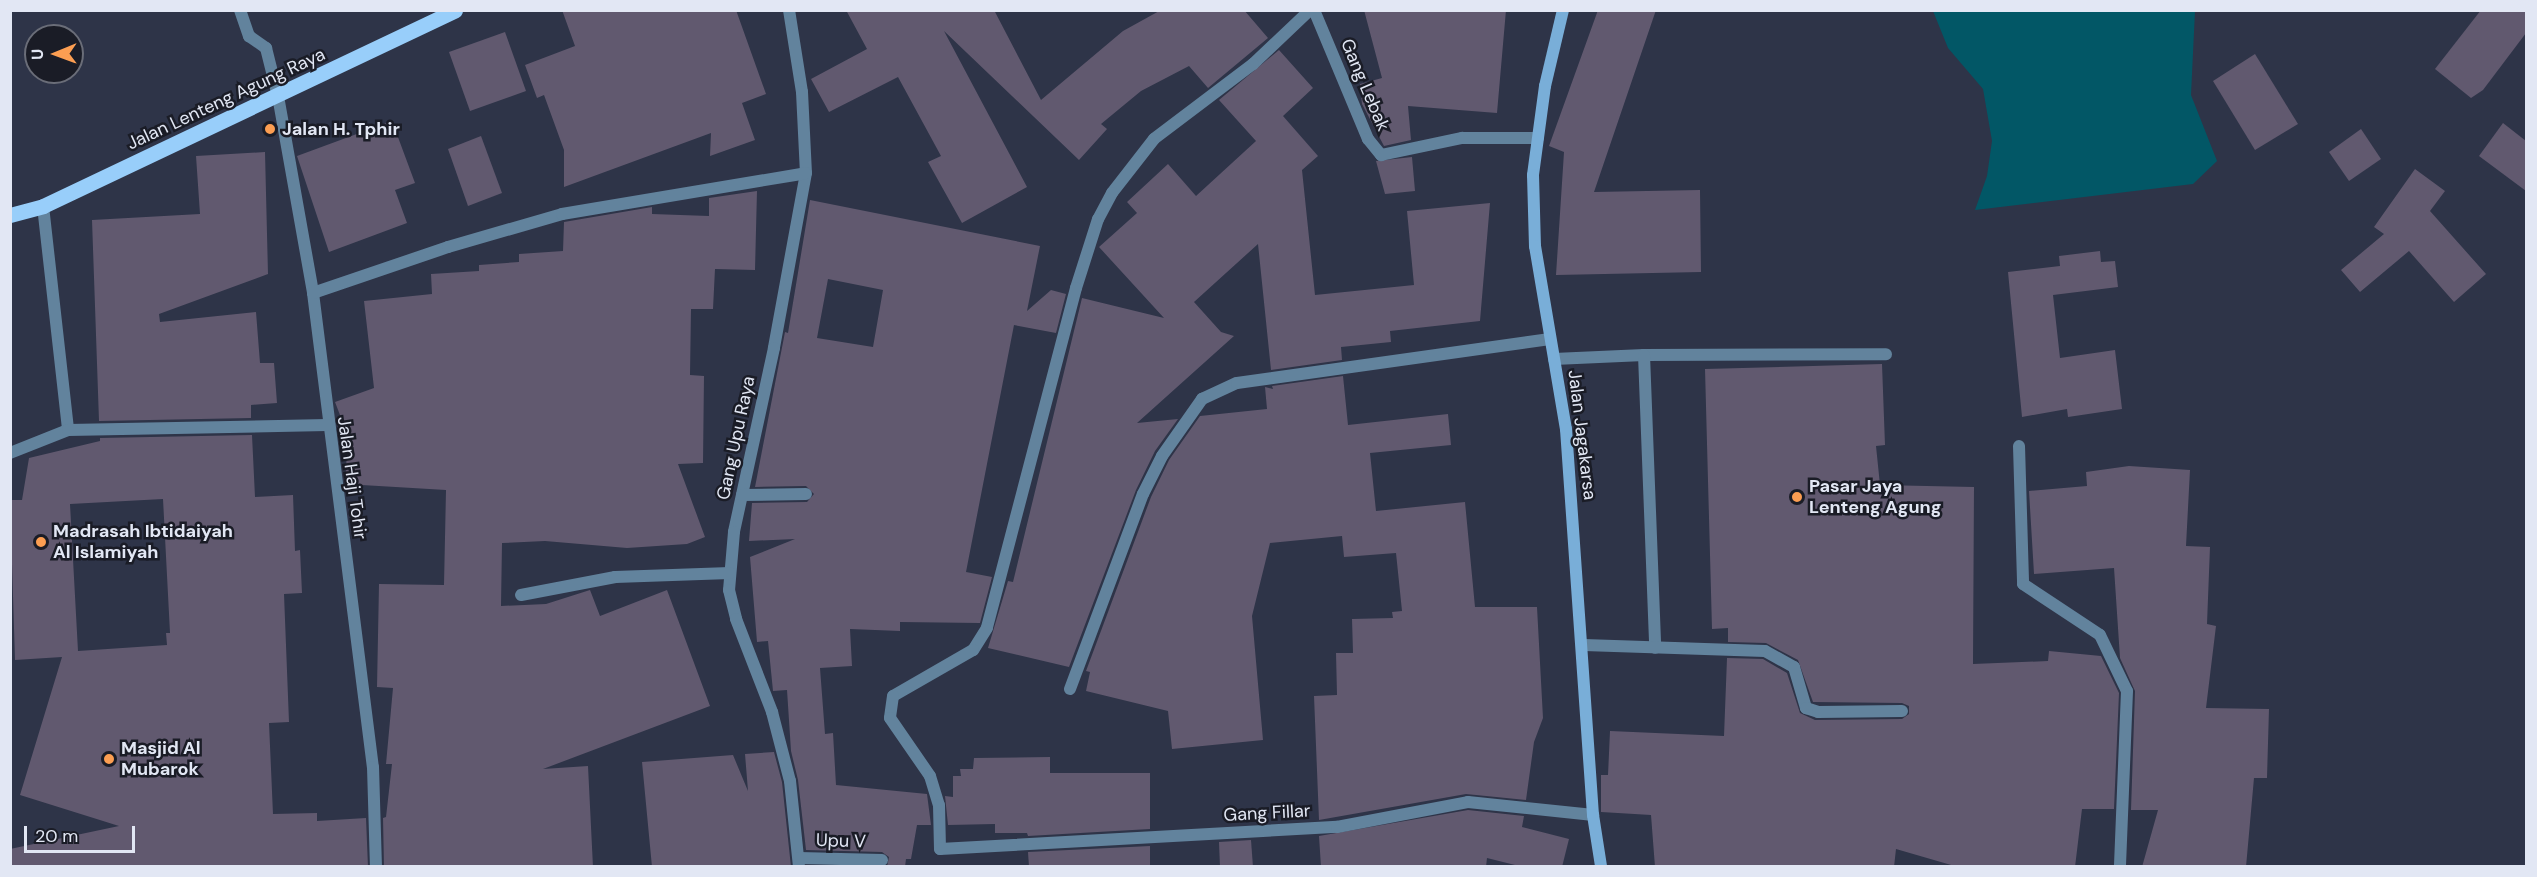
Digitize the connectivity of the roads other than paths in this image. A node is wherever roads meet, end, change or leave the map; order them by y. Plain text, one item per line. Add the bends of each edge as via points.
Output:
1 (240, 10) edge
2 (455, 10) edge
3 (789, 10) edge
4 (1312, 10) edge
5 (1563, 10) edge
6 (278, 96) junction
7 (1538, 138) junction
8 (806, 173) junction
9 (44, 206) junction
10 (10, 216) edge
11 (313, 294) junction
12 (1550, 339) junction
13 (1886, 354) dead end
14 (1644, 355) junction
15 (1554, 359) junction
16 (327, 425) junction
17 (68, 430) junction
18 (2019, 446) dead end
19 (10, 453) edge
20 (806, 494) dead end
21 (742, 495) junction
22 (730, 573) junction
23 (521, 595) dead end
24 (1584, 645) junction
25 (1655, 648) junction
26 (1070, 689) dead end
27 (1902, 711) dead end
28 (1593, 815) junction
29 (882, 860) dead end
30 (799, 862) edge
31 (376, 867) edge
32 (1601, 867) edge
33 (2120, 867) edge

1 - 6 street, Jalan Haji Tohir via 249,36 266,48
2 - 6 main road, Jalan Lenteng Agung Raya
3 - 8 street, Gang Upu Raya via 802,92
4 - 7 street, Gang Lebak via 1368,139 1381,155 1462,138
4 - 28 street, Gang Fillar via 1253,64 1154,139 1129,167 1098,219 1076,288 987,628 973,650 905,686 889,705 896,729 930,776 939,805 940,849 1337,827 1468,802
5 - 7 main road, Jalan Jagakarsa via 1545,86
6 - 9 main road, Jalan Lenteng Agung Raya
6 - 11 street, Jalan Haji Tohir
7 - 12 main road, Jalan Jagakarsa via 1533,175 1535,246
8 - 11 street via 562,214 448,247
8 - 21 street, Gang Upu Raya
9 - 10 main road, Jalan Lenteng Agung Raya
9 - 17 street
11 - 16 street, Jalan Haji Tohir
12 - 15 main road, Jalan Jagakarsa
12 - 26 street via 1237,384 1202,399 1162,456 1143,494
13 - 14 street
14 - 15 street
14 - 25 street
15 - 24 main road, Jalan Jagakarsa via 1566,429
16 - 17 street
16 - 31 street, Jalan Haji Tohir via 373,767
17 - 19 street
18 - 33 street via 2023,585 2100,635 2127,691
20 - 21 street
21 - 22 street, Gang Upu Raya
22 - 23 street via 615,577
22 - 30 street, Gang Upu Raya via 731,603 764,688 790,781
24 - 25 street
24 - 28 main road, Jalan Jagakarsa
25 - 27 street via 1765,651 1794,668 1806,708 1818,712
28 - 32 main road, Jalan Jagakarsa
29 - 30 street, Upu V

